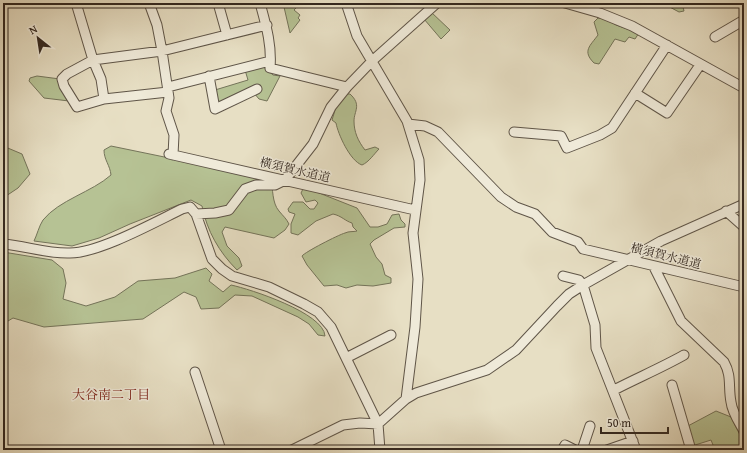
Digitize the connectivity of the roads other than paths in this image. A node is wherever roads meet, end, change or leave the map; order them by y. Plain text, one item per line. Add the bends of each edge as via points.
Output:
1 (76, 3) edge
2 (149, 3) edge
3 (218, 3) edge
4 (260, 3) edge
5 (346, 3) edge
6 (438, 3) edge
7 (565, 3) edge
8 (744, 20) edge
9 (266, 25) junction
10 (227, 34) junction
11 (715, 37) dead end
12 (667, 45) junction
13 (162, 51) junction
14 (93, 60) junction
15 (270, 61) junction
16 (372, 61) junction
17 (700, 65) junction
18 (210, 76) junction
19 (347, 87) junction
20 (744, 88) edge
21 (168, 89) junction
22 (257, 89) dead end
23 (635, 93) junction
24 (104, 99) junction
25 (408, 124) junction
26 (514, 132) dead end
27 (284, 180) junction
28 (744, 204) edge
29 (415, 210) junction
30 (726, 211) junction
31 (196, 214) junction
32 (744, 227) edge
33 (3, 244) edge
34 (629, 259) junction
35 (654, 267) junction
36 (563, 276) dead end
37 (583, 285) junction
38 (744, 287) edge
39 (391, 336) dead end
40 (684, 355) dead end
41 (346, 358) junction
42 (195, 372) dead end
43 (672, 385) dead end
44 (614, 390) junction
45 (406, 399) junction
46 (378, 424) junction
47 (590, 426) dead end
48 (744, 431) edge
49 (635, 446) edge
50 (563, 448) edge
51 (221, 450) edge
52 (292, 450) edge
53 (380, 450) edge
54 (575, 450) edge
55 (582, 450) edge
56 (607, 450) edge
57 (691, 450) edge

1 - 14 street
2 - 13 street via 157,24
3 - 10 street
4 - 9 street
5 - 16 street via 358,36
6 - 16 street
7 - 12 street via 612,17
8 - 11 street
9 - 10 street
9 - 15 street via 272,54
10 - 13 street
12 - 17 street
12 - 23 street
13 - 14 street
13 - 21 street
14 - 24 street via 101,79
14 - 24 street via 62,79 77,107
15 - 18 street
15 - 19 street via 270,68
16 - 19 street
16 - 25 street
17 - 20 street
17 - 23 street via 667,113
18 - 21 street
18 - 22 street via 215,109
19 - 27 street via 331,107 313,144
21 - 24 street
21 - 27 street, 横須賀水道道 via 166,111 174,136 171,154
23 - 26 street via 612,128 567,148 561,136
25 - 29 street via 417,149 420,171
25 - 34 street, 横須賀水道道 via 426,126 438,132 501,197 516,207 535,214 552,232 578,242 583,249
27 - 29 street, 横須賀水道道
27 - 31 street via 275,185 256,185 245,189 229,210
28 - 30 street
29 - 45 street via 413,242 418,278
30 - 32 street
30 - 34 street via 675,234
31 - 33 street via 190,207 182,209 102,246 78,253 58,253
31 - 41 street via 212,259 222,269 232,276 269,288 318,312 331,327
34 - 35 street, 横須賀水道道
34 - 37 street
35 - 38 street, 横須賀水道道
35 - 48 street via 681,321 728,368 730,402
36 - 37 street via 579,280
37 - 44 street via 595,325 596,348
37 - 45 street via 561,302 528,338 488,370 434,386
39 - 41 street
40 - 44 street
41 - 46 street
42 - 51 street
43 - 57 street
44 - 49 street
45 - 46 street
46 - 52 street via 342,425
46 - 53 street
47 - 55 street
49 - 56 street
50 - 54 street

